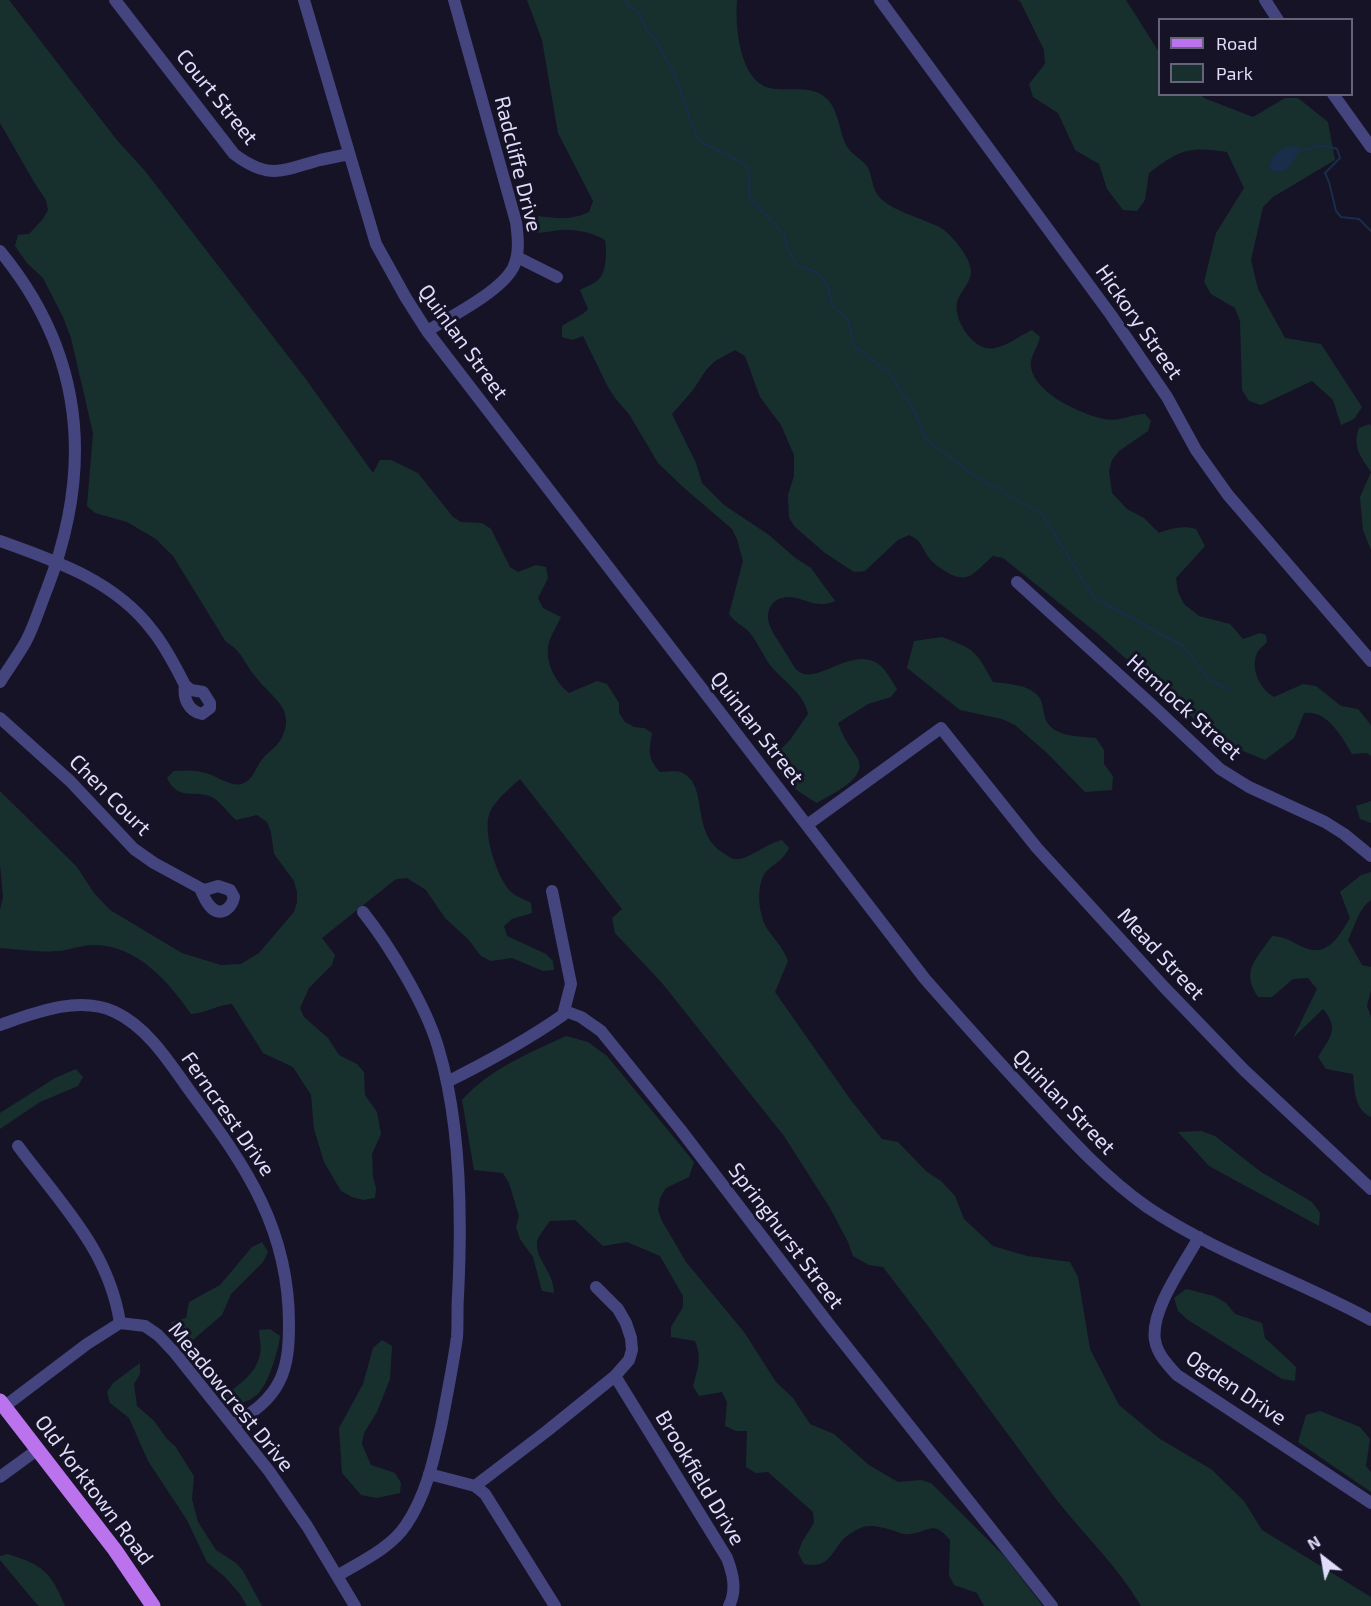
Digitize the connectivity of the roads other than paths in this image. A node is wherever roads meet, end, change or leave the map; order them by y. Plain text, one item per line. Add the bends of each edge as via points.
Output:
1 (115, 0) edge
2 (304, 0) edge
3 (454, 0) edge
4 (880, 0) edge
5 (1265, 0) edge
6 (1277, 18) edge
7 (1334, 96) edge
8 (1371, 147) edge
9 (349, 154) junction
10 (0, 251) edge
11 (517, 257) junction
12 (557, 277) dead end
13 (427, 331) junction
14 (0, 541) edge
15 (57, 561) junction
16 (1017, 582) dead end
17 (1371, 661) edge
18 (0, 682) edge
19 (185, 686) dead end
20 (0, 718) edge
21 (807, 825) junction
22 (1371, 856) edge
23 (200, 888) dead end
24 (552, 891) dead end
25 (363, 912) dead end
26 (565, 1011) junction
27 (0, 1025) edge
28 (447, 1082) junction
29 (18, 1146) dead end
30 (1371, 1189) edge
31 (1200, 1237) junction
32 (596, 1287) dead end
33 (1371, 1320) edge
34 (120, 1323) junction
35 (615, 1376) junction
36 (2, 1404) edge
37 (233, 1425) junction
38 (37, 1450) junction
39 (429, 1474) junction
40 (0, 1477) edge
41 (475, 1486) junction
42 (1371, 1503) edge
43 (337, 1576) junction
44 (153, 1606) edge
45 (355, 1606) edge
46 (555, 1606) edge
47 (729, 1606) edge
48 (1052, 1606) edge

1 - 9 street, Court Street via 234,154 247,164 289,170
2 - 9 street, Quinlan Street
3 - 11 street, Radcliffe Drive via 516,222
4 - 17 street, Hickory Street via 1106,307 1228,495
5 - 6 street
7 - 8 street
9 - 13 street, Quinlan Street via 376,244
10 - 15 street via 49,327 69,386 75,433 74,476 68,525
11 - 12 street
11 - 13 street, Radcliffe Drive via 513,269 497,286
13 - 21 street, Quinlan Street
14 - 15 street
15 - 18 street via 26,642
15 - 19 street via 104,585 129,605 152,629
16 - 22 street, Hemlock Street via 1220,769 1325,822
20 - 23 street, Chen Court via 70,781 134,849
21 - 30 street, Mead Street via 941,728 1037,848 1164,987 1244,1070
21 - 31 street, Quinlan Street via 924,977 1059,1127 1126,1192
24 - 26 street via 571,984
25 - 28 street via 415,995 438,1046
26 - 28 street via 542,1030
26 - 48 street, Springhurst Street via 601,1031
27 - 37 street, Ferncrest Drive via 30,1014 77,1005 116,1012 149,1038 251,1178 282,1257 289,1312 288,1347 280,1382 273,1393
28 - 39 street via 458,1176 457,1335
29 - 34 street via 92,1244 110,1280
31 - 33 street, Quinlan Street
31 - 42 street, Ogden Drive via 1157,1313 1155,1341 1160,1355 1177,1376
32 - 35 street via 618,1309 631,1338 629,1360
34 - 36 street
34 - 37 street, Meadowcrest Drive via 145,1326 159,1335
35 - 41 street
35 - 47 street, Brookfield Drive via 727,1558 734,1587
36 - 38 main road, Old Yorktown Road
37 - 43 street, Meadowcrest Drive via 294,1508
38 - 40 street
38 - 44 main road, Old Yorktown Road
39 - 41 street
39 - 43 street via 405,1527 379,1550
41 - 46 street via 485,1494
43 - 45 street, Meadowcrest Drive

